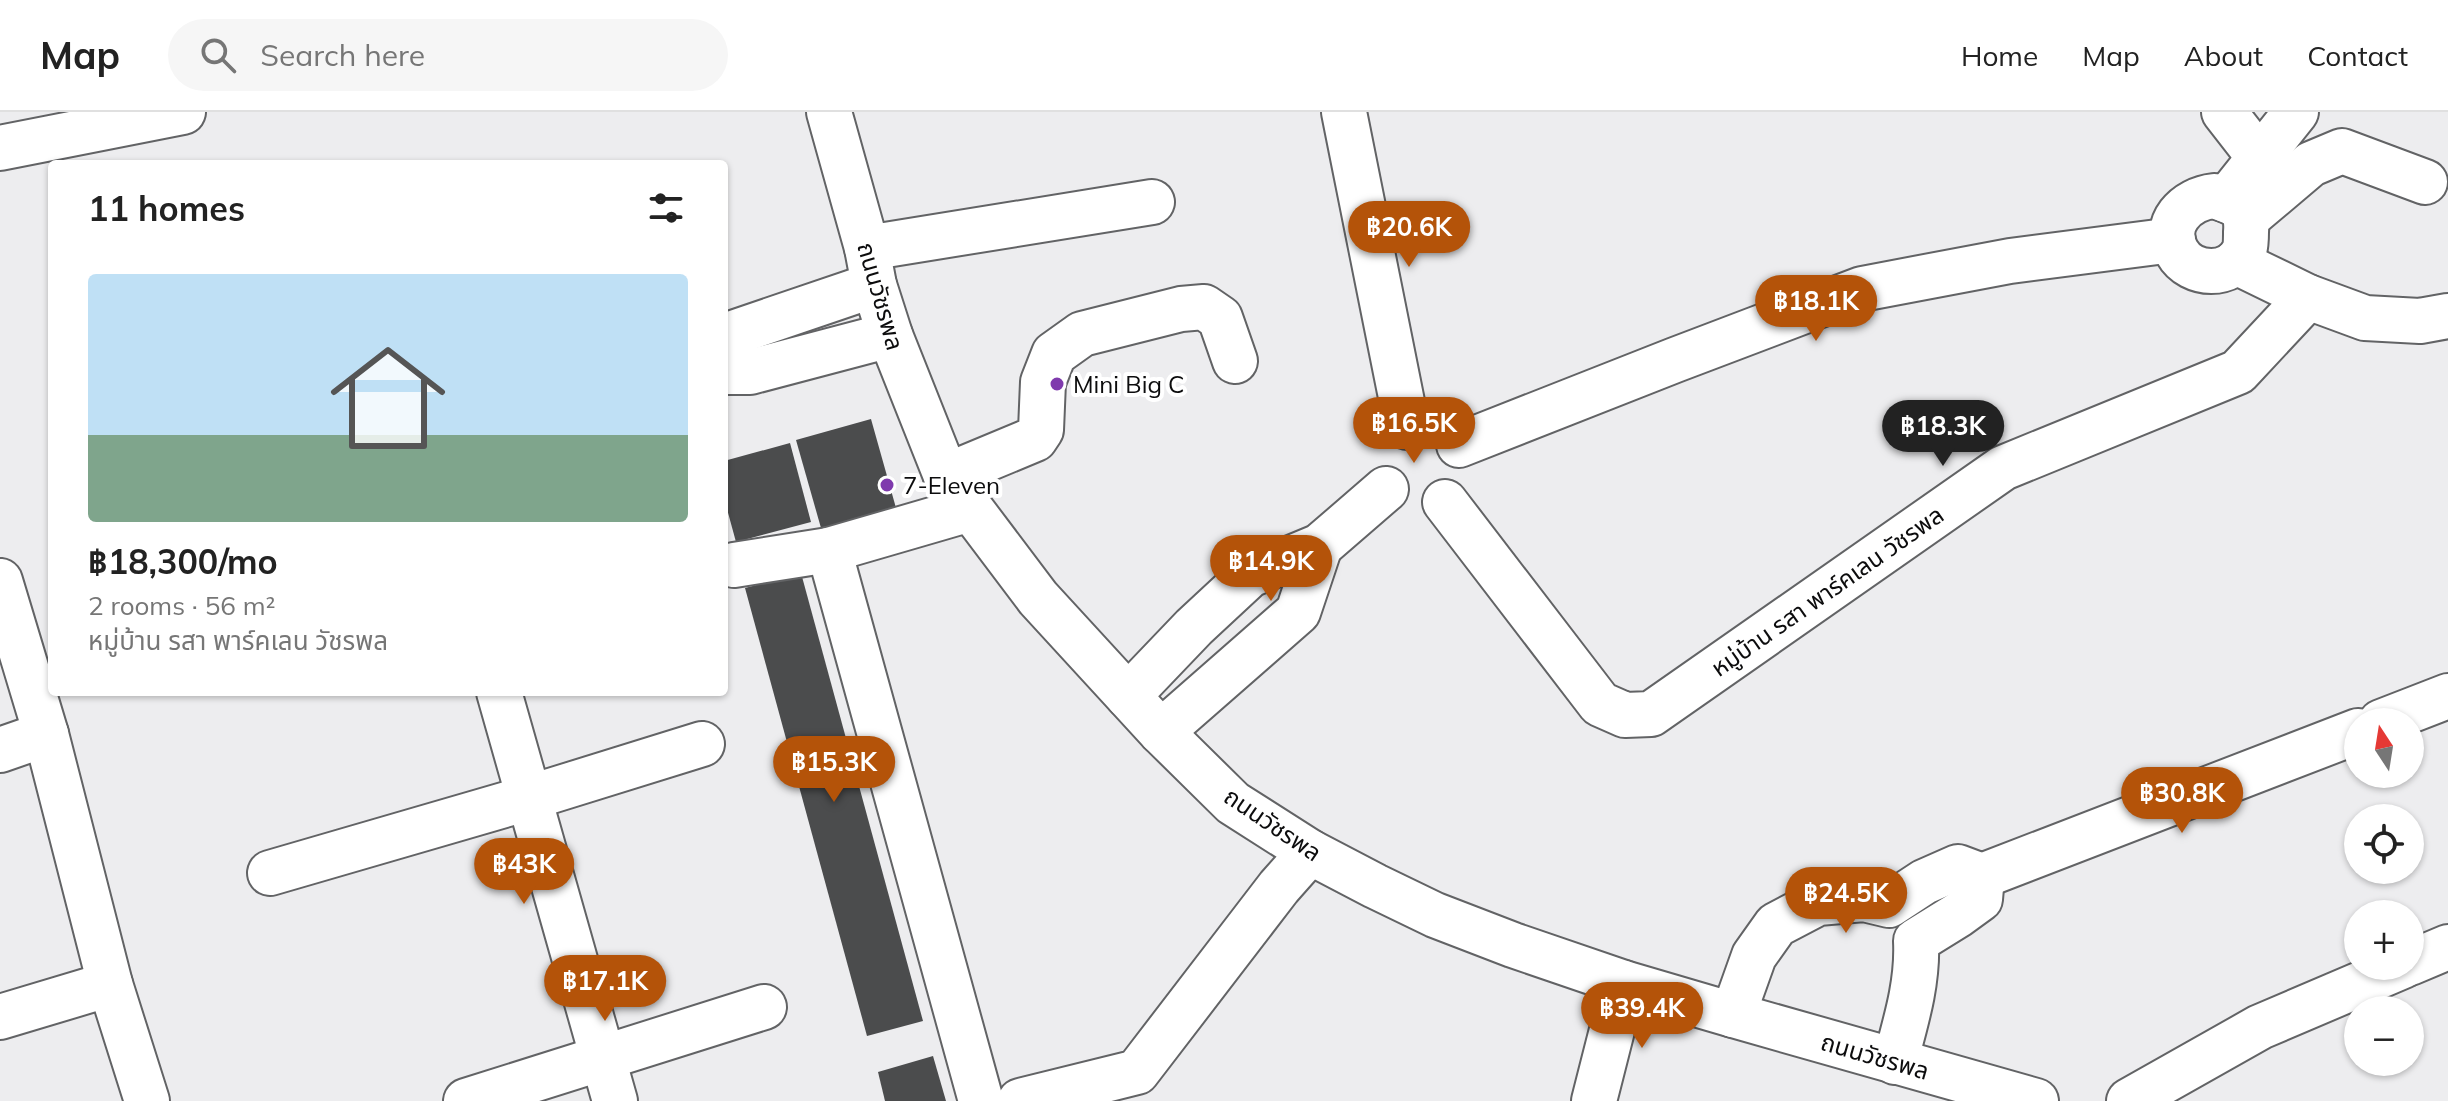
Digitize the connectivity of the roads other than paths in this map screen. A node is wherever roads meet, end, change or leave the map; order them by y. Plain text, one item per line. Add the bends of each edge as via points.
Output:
1 (183, 112) edge
2 (829, 112) edge
3 (1344, 112) edge
4 (2224, 112) edge
5 (2296, 112) edge
6 (0, 148) edge
7 (2259, 157) junction
8 (2425, 182) dead end
9 (1152, 202) dead end
10 (2237, 209) junction
11 (2173, 240) junction
12 (2236, 262) junction
13 (871, 267) junction
14 (2308, 297) junction
15 (2448, 316) edge
16 (890, 335) junction
17 (728, 336) edge
18 (1235, 361) dead end
19 (728, 372) edge
20 (1407, 427) junction
21 (1459, 445) junction
22 (1386, 489) junction
23 (958, 493) junction
24 (1445, 502) junction
25 (1320, 546) junction
26 (829, 550) junction
27 (734, 565) dead end
28 (0, 581) edge
29 (500, 696) edge
30 (1128, 696) junction
31 (2448, 696) edge
32 (2417, 708) edge
33 (1161, 732) junction
34 (46, 734) junction
35 (2344, 736) edge
36 (702, 744) dead end
37 (0, 750) edge
38 (528, 798) junction
39 (1310, 852) junction
40 (270, 873) dead end
41 (1982, 876) junction
42 (1889, 905) junction
43 (1916, 941) junction
44 (2448, 947) edge
45 (2424, 957) edge
46 (2370, 980) edge
47 (1624, 983) junction
48 (110, 984) junction
49 (764, 1007) dead end
50 (1733, 1015) junction
51 (0, 1017) edge
52 (603, 1059) junction
53 (1895, 1062) junction
54 (147, 1101) edge
55 (466, 1101) edge
56 (615, 1101) edge
57 (981, 1101) edge
58 (1020, 1101) edge
59 (1594, 1101) edge
60 (2036, 1101) edge
61 (2129, 1101) edge

1 - 6 street
2 - 13 street, ถนนวัชรพล
3 - 20 street
4 - 7 street
5 - 7 street
7 - 10 street
8 - 10 street via 2342,151
9 - 13 street
10 - 11 street via 2214,196 2200,198 2178,214
10 - 12 street via 2245,250
11 - 12 street via 2177,253 2198,270 2211,272
11 - 21 street via 2010,261 1862,289
12 - 14 street
13 - 16 street, ถนนวัชรพล
13 - 17 street
14 - 15 street via 2365,318 2420,321
14 - 24 street, หมู่บ้าน รสา พาร์คเลน วัชรพล via 2238,372 2003,468 1651,714 1625,715 1600,704
16 - 19 street via 750,372
16 - 23 street, ถนนวัชรพล
18 - 23 street via 1220,318 1204,307 1082,334 1054,354 1043,382 1041,430 1035,439
20 - 21 street via 1430,424
20 - 22 street via 1387,441 1382,453 1379,465
21 - 24 street via 1465,470
22 - 24 street via 1406,505 1433,507
22 - 25 street
23 - 26 street
23 - 30 street, ถนนวัชรพล via 1038,598
25 - 30 street via 1250,575
25 - 33 street via 1298,612
26 - 27 street
26 - 57 street
28 - 34 street
29 - 38 street
30 - 33 street, ถนนวัชรพล
31 - 32 street
33 - 39 street, ถนนวัชรพล via 1233,803
34 - 37 street
34 - 48 street
35 - 41 street
36 - 38 street
38 - 40 street
38 - 52 street
39 - 47 street, ถนนวัชรพล via 1435,915
39 - 58 street via 1137,1072
41 - 42 street via 1958,867
41 - 43 street via 1980,899
42 - 43 street
42 - 50 street via 1864,899 1818,903 1776,925 1754,956
43 - 53 street via 1913,997
44 - 45 street
46 - 61 street via 2260,1027
47 - 50 street, ถนนวัชรพล
47 - 59 street
48 - 51 street
48 - 54 street
49 - 52 street
50 - 53 street, ถนนวัชรพล
52 - 55 street
52 - 56 street
53 - 60 street, ถนนวัชรพล

